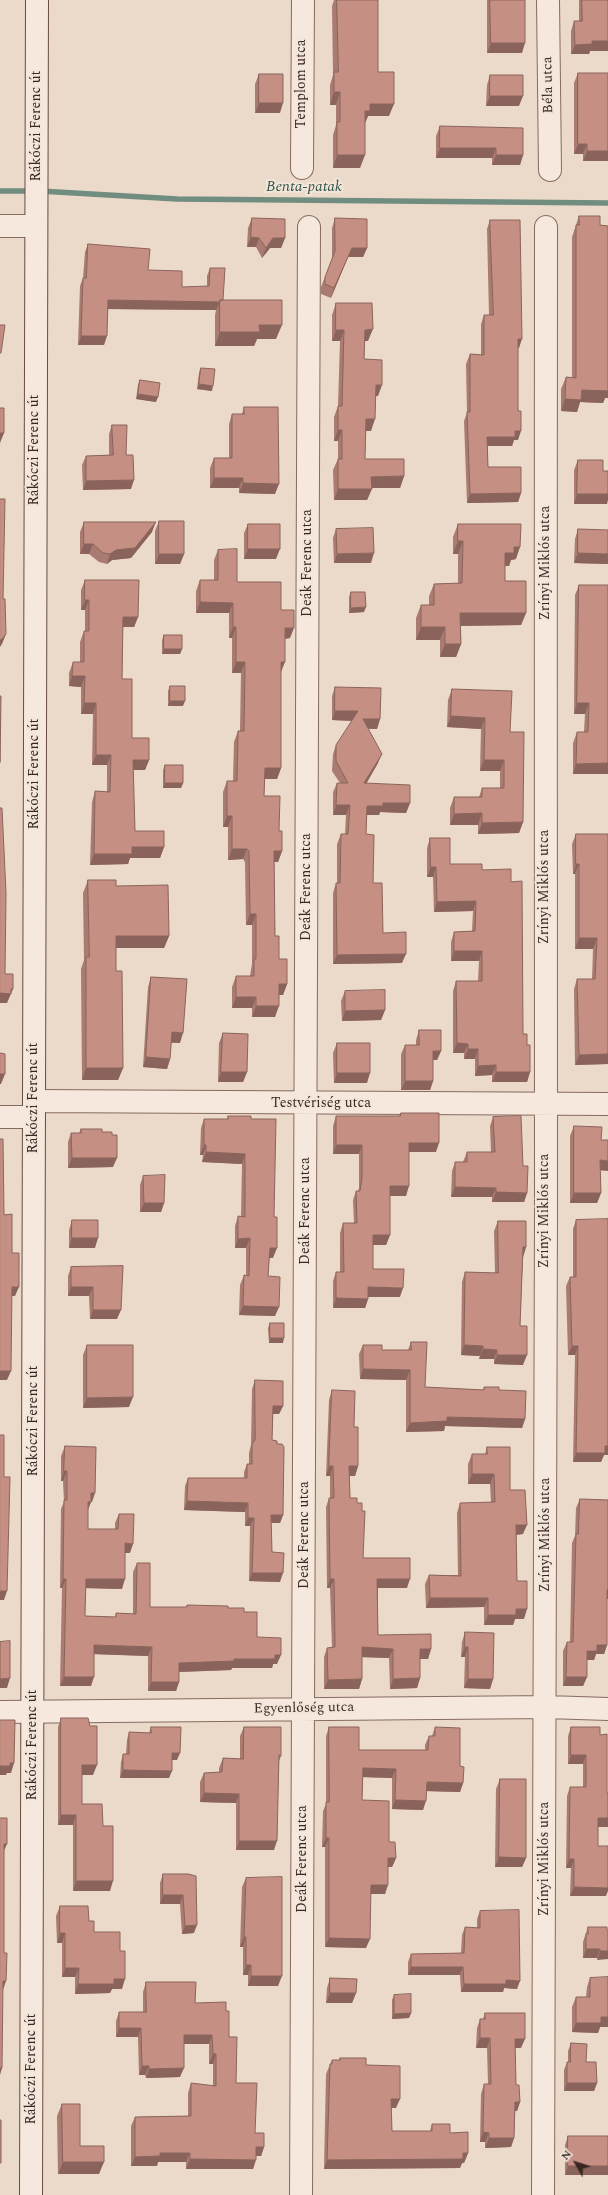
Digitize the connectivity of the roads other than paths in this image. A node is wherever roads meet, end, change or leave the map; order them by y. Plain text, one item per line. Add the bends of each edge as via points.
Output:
1 (37, 0) edge
2 (303, 0) edge
3 (548, 0) edge
4 (302, 168) dead end
5 (550, 170) dead end
6 (0, 226) edge
7 (36, 226) junction
8 (309, 227) dead end
9 (546, 228) dead end
10 (306, 1104) junction
11 (608, 1104) edge
12 (545, 1105) junction
13 (34, 1109) junction
14 (0, 1117) edge
15 (547, 1707) junction
16 (608, 1709) edge
17 (304, 1710) junction
18 (0, 1712) edge
19 (34, 1712) junction
20 (31, 2195) edge
21 (301, 2195) edge
22 (543, 2195) edge

1 - 7 street, Rákóczi Ferenc út
2 - 4 street, Templom utca
3 - 5 street, Béla utca
6 - 7 street
7 - 13 street, Rákóczi Ferenc út
8 - 10 street, Deák Ferenc utca
9 - 12 street, Zrínyi Miklós utca
10 - 12 street, Testvériség utca
10 - 13 street, Testvériség utca
10 - 17 street, Deák Ferenc utca
11 - 12 street, Testvériség utca
12 - 15 street, Zrínyi Miklós utca
13 - 14 street, Testvériség utca
13 - 19 street, Rákóczi Ferenc út
15 - 16 street, Egyenlőség utca
15 - 17 street, Egyenlőség utca
15 - 22 street, Zrínyi Miklós utca
17 - 19 street, Egyenlőség utca
17 - 21 street, Deák Ferenc utca
18 - 19 street, Egyenlőség utca
19 - 20 street, Rákóczi Ferenc út

